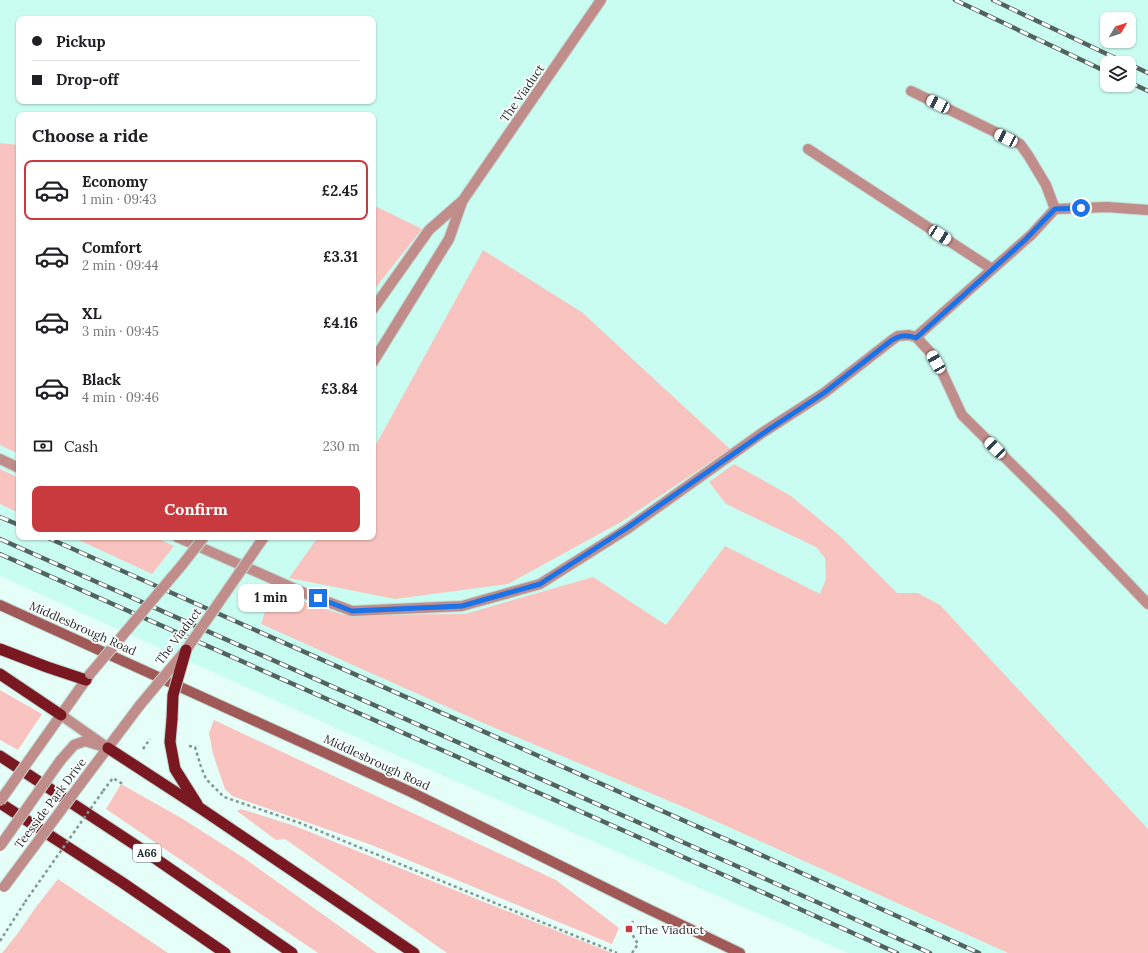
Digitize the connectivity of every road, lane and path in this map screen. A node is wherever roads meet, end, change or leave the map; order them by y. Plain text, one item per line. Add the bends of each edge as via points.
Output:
1 (601, 0) edge
2 (911, 91) dead end
3 (808, 149) dead end
4 (463, 200) junction
5 (1055, 209) junction
6 (1148, 210) edge
7 (992, 269) junction
8 (376, 305) edge
9 (916, 338) junction
10 (376, 357) edge
11 (0, 459) edge
12 (16, 467) edge
13 (184, 540) edge
14 (202, 540) edge
15 (262, 540) edge
16 (1148, 604) edge
17 (0, 605) edge
18 (0, 649) edge
19 (186, 650) junction
20 (0, 674) edge
21 (88, 677) junction
22 (61, 715) junction
23 (196, 747) dead end
24 (108, 748) junction
25 (0, 756) edge
26 (103, 791) dead end
27 (0, 802) edge
28 (200, 808) junction
29 (0, 846) edge
30 (2, 891) edge
31 (640, 905) junction
32 (0, 942) edge
33 (224, 953) edge
34 (292, 953) edge
35 (414, 953) edge
36 (617, 953) edge
37 (632, 953) edge
38 (740, 953) edge

1 - 4 street, The Viaduct
2 - 5 street via 1020,144 1046,185
3 - 7 street
4 - 8 street, The Viaduct via 429,230
4 - 10 street, The Viaduct via 449,239
5 - 6 street via 1107,207
5 - 7 street via 1031,235
7 - 9 street
9 - 13 street via 908,335 898,336 824,393 627,528 540,584 462,606 352,611
9 - 16 street via 930,352 942,372 962,415
11 - 12 street
14 - 21 street, bridge
15 - 19 street, The Viaduct, bridge
17 - 31 main road, Middlesbrough Road via 411,792
18 - 21 highway via 47,667
19 - 24 street, The Viaduct, bridge
19 - 28 highway, bridge via 173,695 170,742 175,769
20 - 22 highway
21 - 22 street
22 - 24 street
22 - 27 street, bridge
23 - 36 path via 206,779 224,797 300,823
24 - 28 highway
24 - 29 street, bridge via 85,741 74,745
24 - 30 street, Teesside Park Drive, bridge
25 - 34 highway, A66 via 143,850
26 - 32 path, bridge
27 - 33 highway
28 - 35 highway
31 - 37 path via 629,929 638,944
31 - 38 main road, Middlesbrough Road

